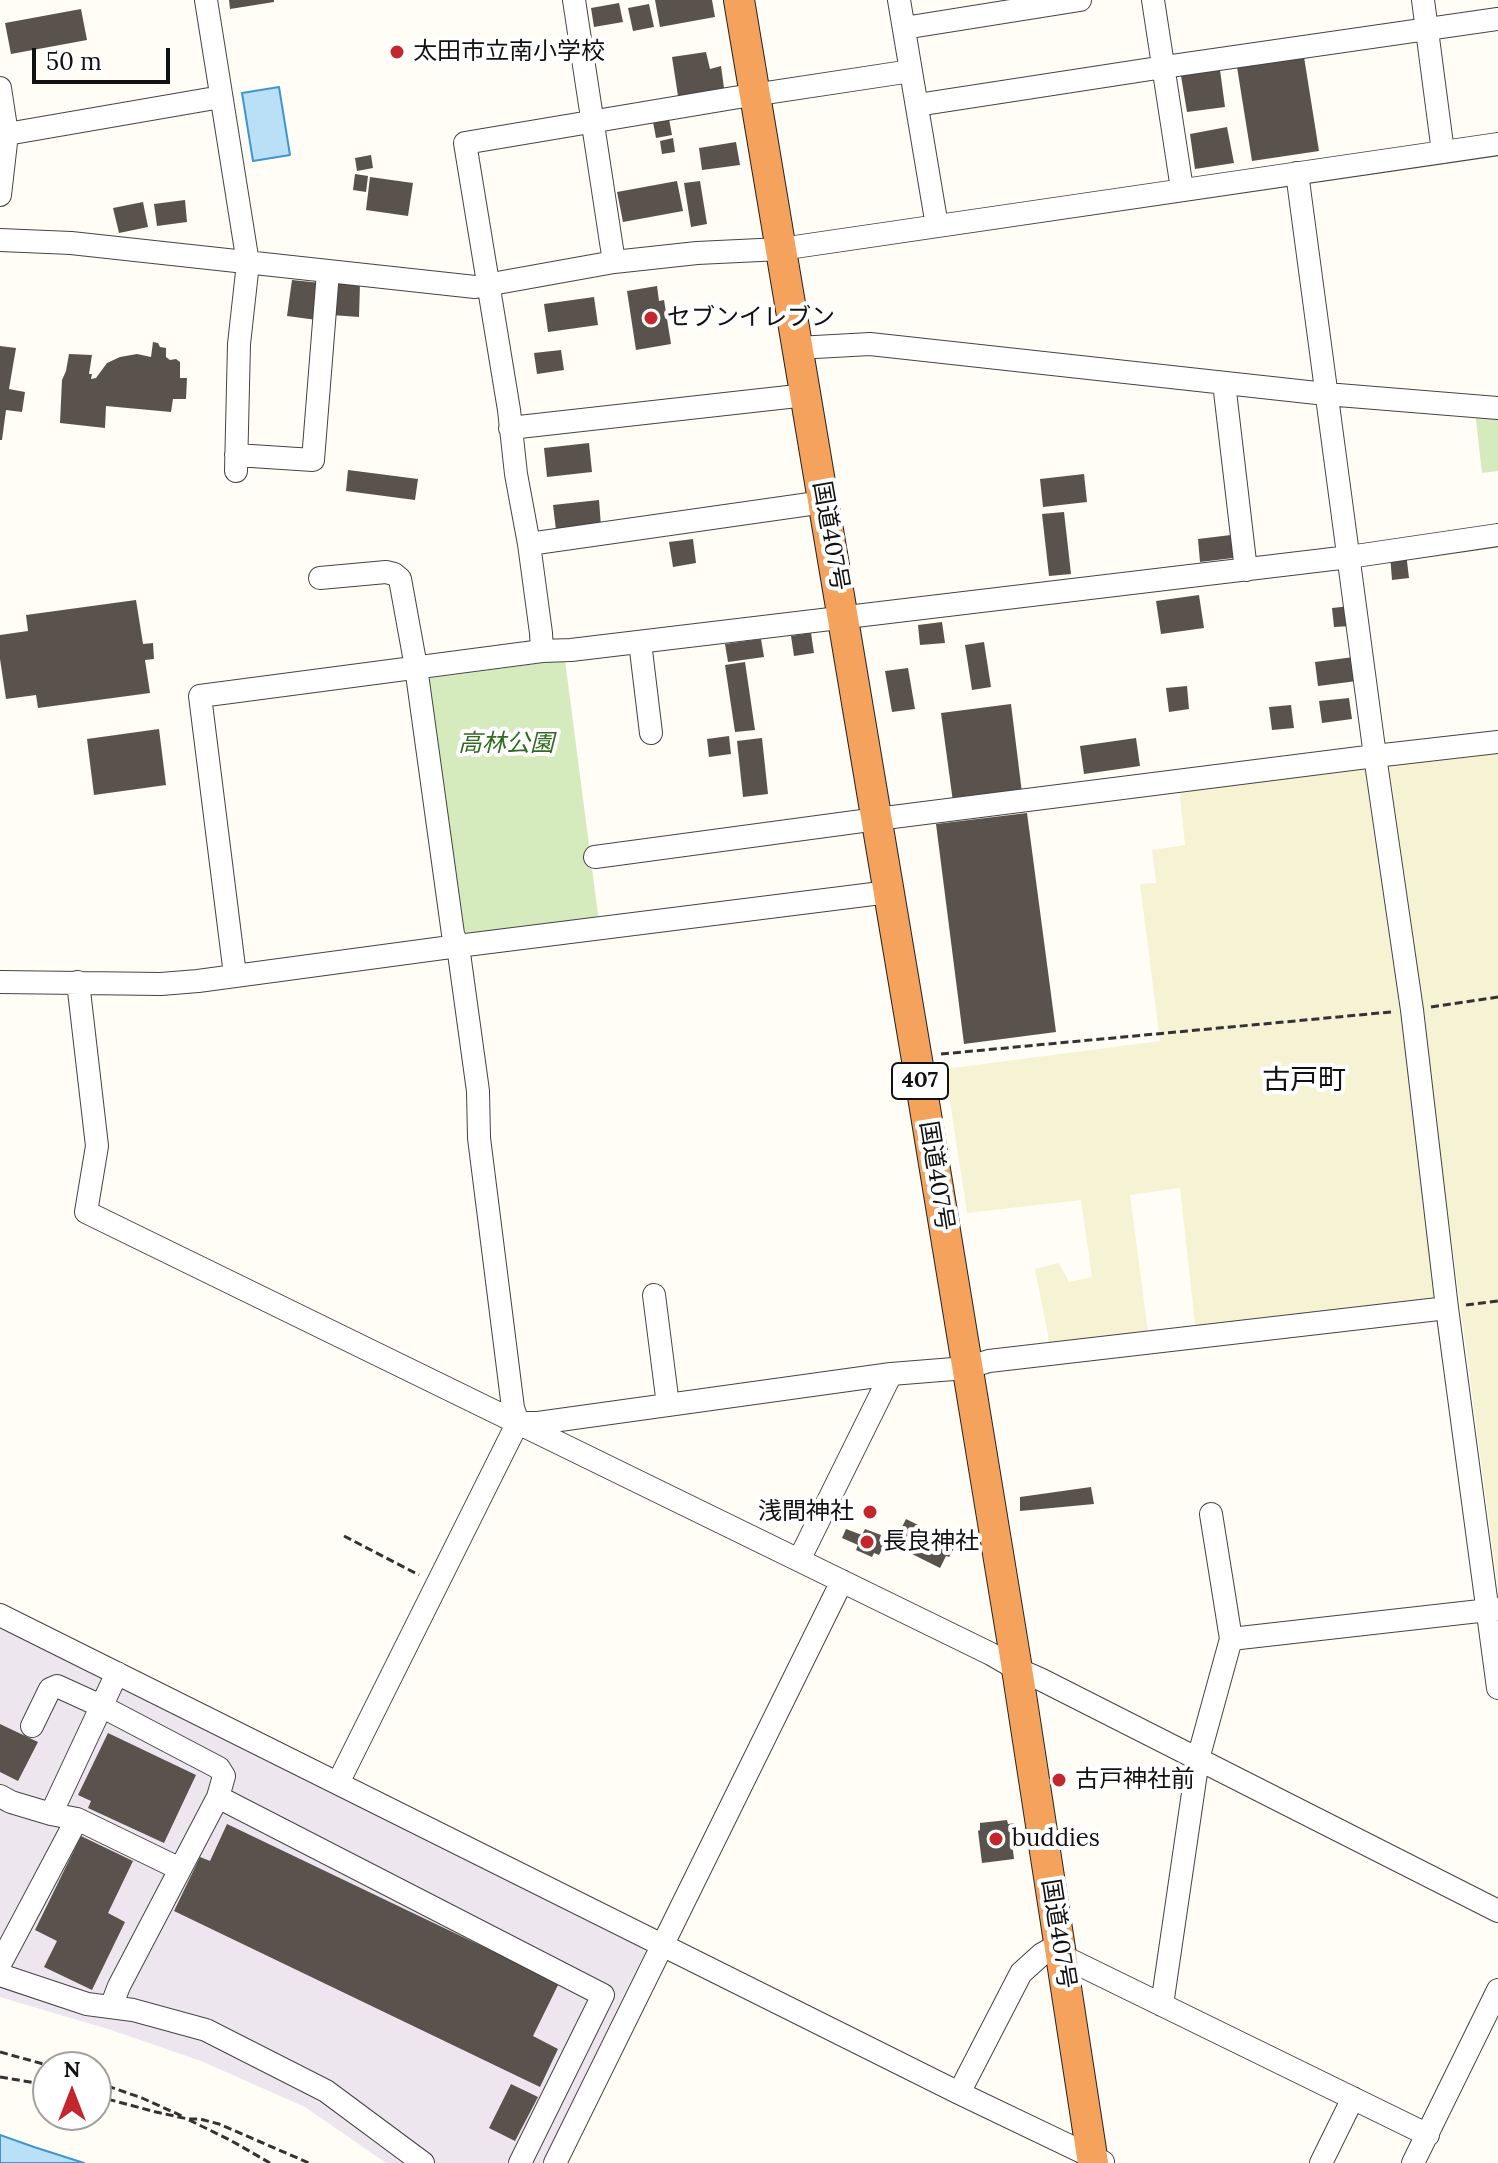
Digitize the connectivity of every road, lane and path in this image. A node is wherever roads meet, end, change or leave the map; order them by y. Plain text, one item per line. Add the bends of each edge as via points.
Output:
1 (206, 0) edge
2 (574, 0) edge
3 (739, 0) edge
4 (899, 0) edge
5 (1080, 0) edge
6 (1153, 0) edge
7 (1423, 0) edge
8 (1498, 19) edge
9 (904, 28) junction
10 (1426, 30) junction
11 (1164, 67) junction
12 (911, 71) junction
13 (0, 88) edge
14 (755, 95) junction
15 (221, 97) junction
16 (917, 105) junction
17 (593, 123) junction
18 (7, 134) junction
19 (1498, 144) edge
20 (1443, 152) junction
21 (1297, 173) junction
22 (1182, 189) junction
23 (0, 195) edge
24 (937, 226) junction
25 (0, 240) edge
26 (781, 249) junction
27 (614, 262) junction
28 (248, 263) junction
29 (328, 272) junction
30 (488, 285) junction
31 (797, 348) junction
32 (1224, 383) junction
33 (1326, 394) junction
34 (806, 395) junction
35 (1498, 408) edge
36 (510, 428) junction
37 (824, 502) junction
38 (1498, 535) edge
39 (529, 544) junction
40 (1349, 557) junction
41 (1246, 570) junction
42 (320, 578) dead end
43 (844, 617) junction
44 (640, 642) junction
45 (542, 651) junction
46 (416, 667) junction
47 (651, 733) dead end
48 (1498, 742) edge
49 (1375, 756) junction
50 (877, 819) junction
51 (595, 857) dead end
52 (889, 892) junction
53 (458, 946) junction
54 (235, 975) junction
55 (0, 982) edge
56 (78, 982) junction
57 (1498, 997) edge
58 (1412, 1010) junction
59 (917, 1060) junction
60 (654, 1295) dead end
61 (1498, 1301) edge
62 (1447, 1308) junction
63 (966, 1368) junction
64 (891, 1374) junction
65 (668, 1405) junction
66 (518, 1422) junction
67 (1211, 1514) dead end
68 (344, 1536) dead end
69 (799, 1560) junction
70 (842, 1581) junction
71 (437, 1585) junction
72 (1493, 1610) edge
73 (0, 1615) edge
74 (1231, 1639) junction
75 (1017, 1669) junction
76 (117, 1673) junction
77 (1498, 1688) edge
78 (101, 1706) junction
79 (32, 1726) dead end
80 (1198, 1759) junction
81 (338, 1783) junction
82 (0, 1796) edge
83 (218, 1797) junction
84 (51, 1814) junction
85 (77, 1819) junction
86 (180, 1869) junction
87 (1498, 1911) edge
88 (664, 1944) junction
89 (1061, 1950) junction
90 (0, 1964) edge
91 (0, 1975) edge
92 (1498, 1990) edge
93 (1162, 2005) junction
94 (111, 2007) junction
95 (0, 2052) edge
96 (32, 2061) edge
97 (0, 2077) edge
98 (32, 2082) edge
99 (112, 2088) edge
100 (959, 2093) junction
101 (1353, 2098) junction
102 (112, 2100) edge
103 (188, 2119) junction
104 (1428, 2135) junction
105 (1097, 2161) edge
106 (270, 2163) edge
107 (309, 2163) edge
108 (423, 2163) edge
109 (520, 2163) edge
110 (555, 2163) edge
111 (1321, 2163) edge
112 (1413, 2163) edge

1 - 15 street
2 - 17 street
3 - 14 highway, 国道407号 / 407
4 - 9 street
5 - 9 street
6 - 11 street
7 - 10 street
8 - 10 street
9 - 12 street
10 - 11 street
10 - 20 street
11 - 16 street
11 - 22 street
12 - 14 street
12 - 16 street
13 - 18 street
14 - 17 street
14 - 26 highway, 国道407号 / 407
15 - 18 street
15 - 28 street
16 - 24 street
17 - 27 street
17 - 30 street via 465,143
18 - 23 street
19 - 20 street
20 - 21 street
21 - 22 street
21 - 33 street
22 - 24 street
24 - 26 street
25 - 28 street
26 - 27 street
26 - 31 highway, 国道407号 / 407
27 - 30 street
28 - 29 street
28 - 29 street via 239,344 236,463 313,460
29 - 30 street
30 - 36 street
31 - 32 street via 870,344
31 - 34 highway, 国道407号 / 407
32 - 33 street
32 - 41 street
33 - 35 street
33 - 40 street
34 - 36 street
34 - 37 highway, 国道407号 / 407
36 - 39 street
37 - 39 street
37 - 43 highway, 国道407号 / 407
38 - 40 street
39 - 45 street
40 - 41 street
40 - 49 street
41 - 43 street
42 - 46 street via 386,572 400,579
43 - 44 street
43 - 50 highway, 国道407号 / 407
44 - 45 street
44 - 47 street
45 - 46 street
46 - 53 street
46 - 54 street via 200,696
48 - 49 street
49 - 50 street
49 - 58 street
50 - 51 street
50 - 52 highway, 国道407号 / 407
52 - 53 street
52 - 59 highway, 国道407号 / 407
53 - 54 street
53 - 66 street
54 - 56 street via 161,984
55 - 56 street
56 - 66 street via 97,1146 86,1212
57 - 58 path
58 - 59 path via 955,1052
58 - 62 street
59 - 63 highway, 国道407号 / 407
60 - 65 street
61 - 62 path
62 - 63 street via 989,1361
62 - 72 street
63 - 64 street
63 - 75 highway, 国道407号 / 407
64 - 65 street
64 - 69 street
65 - 66 street
66 - 69 street
66 - 71 street
67 - 74 street
68 - 71 path
69 - 70 street
70 - 75 street
70 - 88 street
71 - 81 street
72 - 74 street
72 - 77 street
73 - 76 street
74 - 80 street
75 - 80 street
75 - 89 highway, 国道407号 / 407
76 - 78 street
76 - 81 street
78 - 79 street via 57,1686 50,1689
78 - 83 street via 219,1768 224,1776
78 - 84 street
80 - 87 street
80 - 93 street
81 - 88 street
82 - 84 street
83 - 86 street
83 - 109 street via 603,1995
84 - 85 street
85 - 86 street
85 - 90 street
86 - 94 street
88 - 100 street
88 - 110 street
89 - 93 street
89 - 100 street via 1042,1954 1021,1973
89 - 105 highway, 国道407号 / 407
91 - 94 street
92 - 104 street
93 - 101 street
94 - 108 street via 206,2030 326,2091
95 - 96 path
97 - 98 path
99 - 103 path
100 - 105 street
101 - 104 street
101 - 111 street
102 - 103 path
103 - 106 path
103 - 107 path via 219,2124
104 - 112 street

